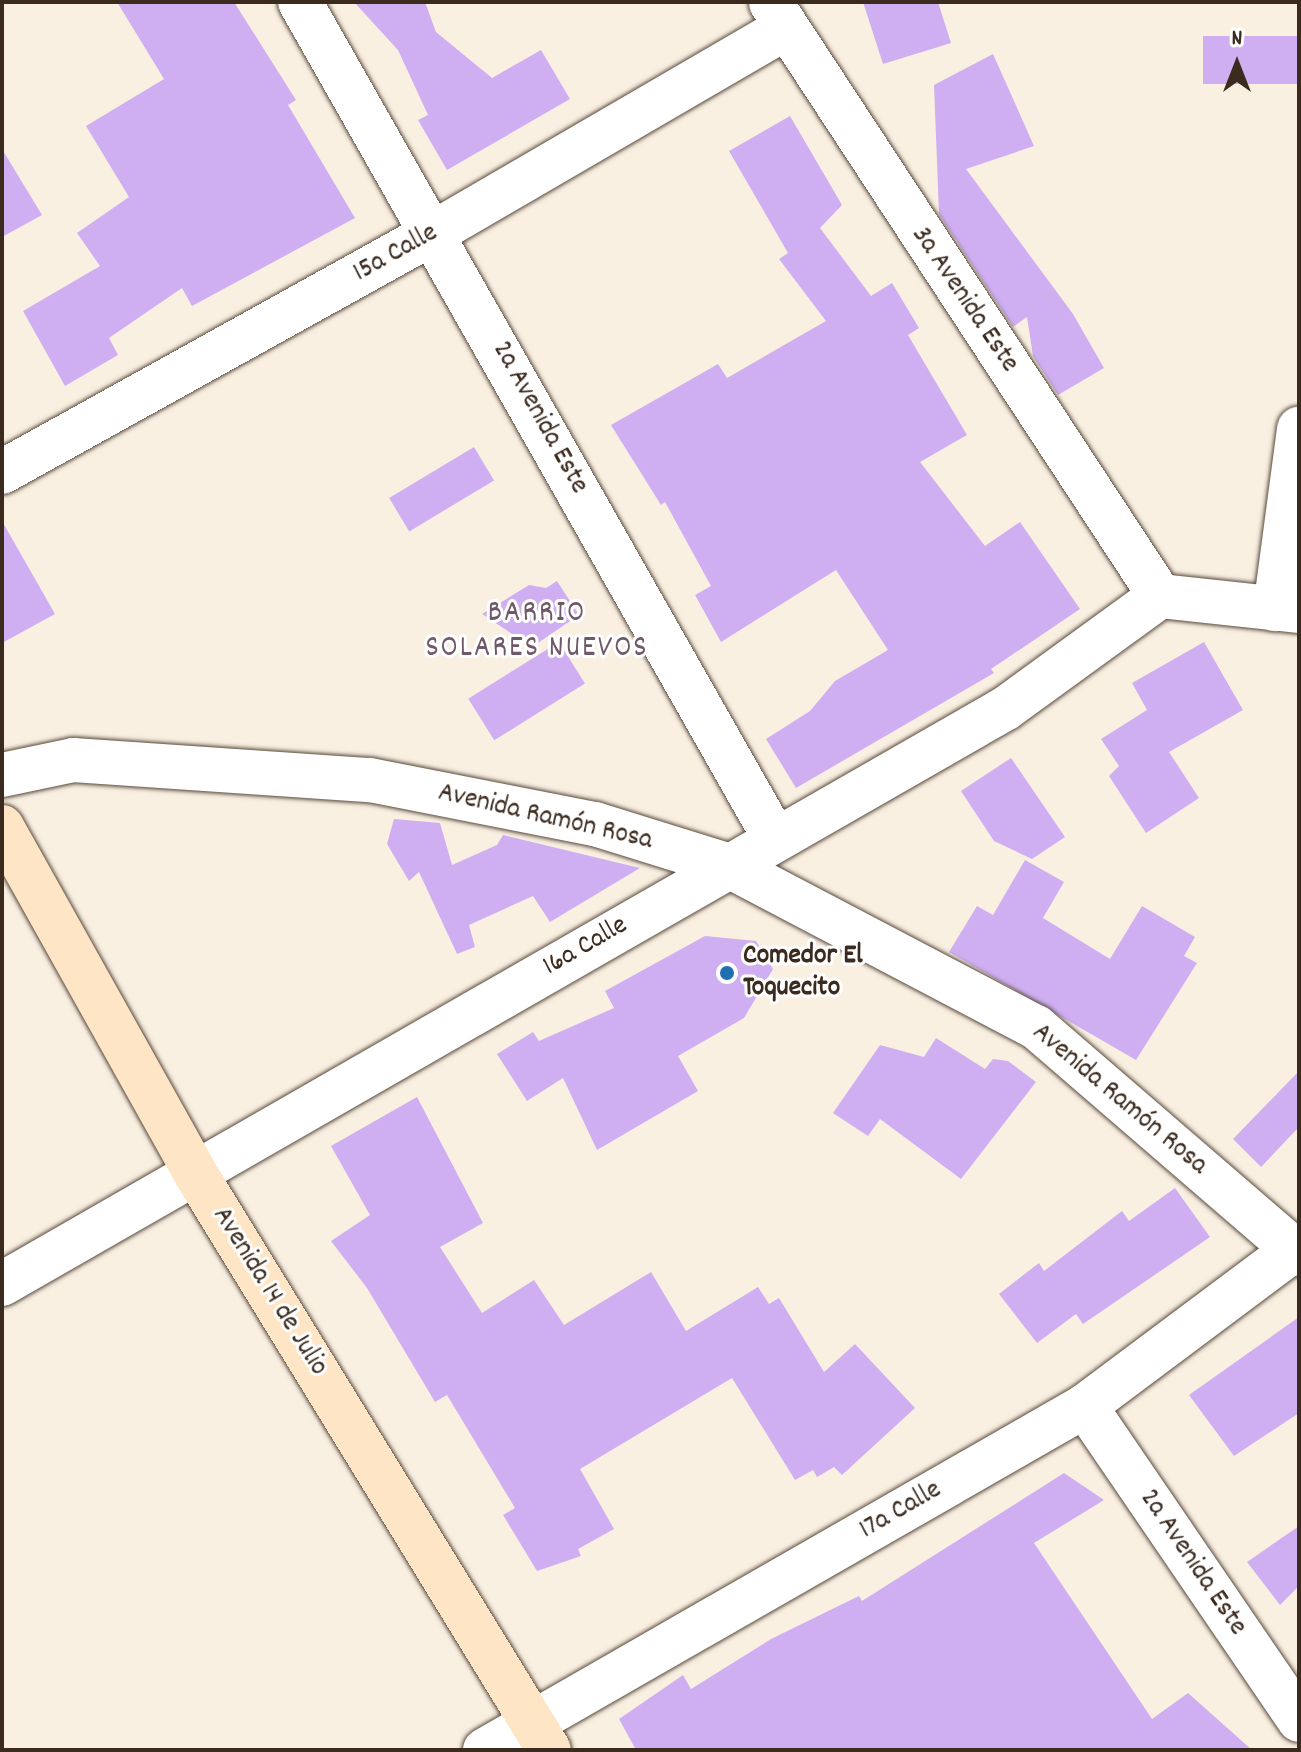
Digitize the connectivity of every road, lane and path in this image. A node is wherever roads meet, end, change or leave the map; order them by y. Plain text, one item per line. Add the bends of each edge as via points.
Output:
1 (300, 2) edge
2 (778, 15) edge
3 (435, 232) junction
4 (1299, 429) edge
5 (2, 472) edge
6 (1160, 596) junction
7 (1287, 610) edge
8 (2, 775) edge
9 (2, 827) edge
10 (774, 837) junction
11 (727, 865) junction
12 (197, 1176) junction
13 (1298, 1250) edge
14 (2, 1284) edge
15 (1085, 1406) junction
16 (1299, 1720) edge
17 (540, 1736) edge
18 (485, 1750) edge

1 - 3 street, 2a Avenida Este
2 - 3 street, 15a Calle
2 - 6 street, 3a Avenida Este
3 - 5 street, 15a Calle
3 - 10 street, 2a Avenida Este
4 - 7 street
6 - 7 street
6 - 10 street, 16a Calle via 1006,708
8 - 11 street, Avenida Ramón Rosa via 73,760 370,780 595,824
9 - 12 street, Avenida 14 de Julio
10 - 11 street, 16a Calle
11 - 12 street, 16a Calle
11 - 13 street, Avenida Ramón Rosa via 1036,1027
12 - 14 street, 16a Calle
12 - 17 street, Avenida 14 de Julio
13 - 15 street, 17a Calle
15 - 16 street, 2a Avenida Este
15 - 17 street, 17a Calle
17 - 18 street, 17a Calle

